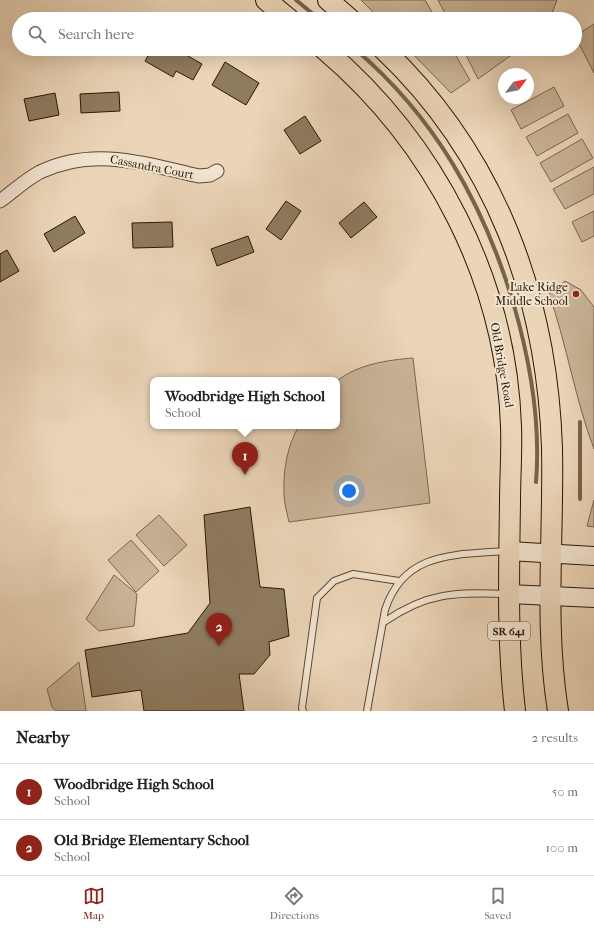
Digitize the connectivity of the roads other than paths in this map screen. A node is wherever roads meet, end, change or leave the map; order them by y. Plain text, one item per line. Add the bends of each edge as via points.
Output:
1 (266, 0) edge
2 (328, 0) edge
3 (281, 12) edge
4 (342, 12) edge
5 (331, 56) edge
6 (390, 56) edge
7 (217, 171) dead end
8 (0, 201) edge
9 (509, 551) junction
10 (551, 554) junction
11 (594, 556) edge
12 (399, 581) junction
13 (509, 594) junction
14 (551, 596) junction
15 (594, 598) edge
16 (384, 622) junction
17 (303, 711) edge
18 (367, 711) edge
19 (515, 711) edge
20 (558, 711) edge

1 - 3 main road
2 - 4 main road
5 - 9 main road, Old Bridge Road / SR 641 via 365,88 419,152 441,186 476,259 499,337 508,386 511,426
6 - 10 main road via 420,88 452,128 473,160 509,230 520,263 534,308 549,400 552,450
7 - 8 street, Cassandra Court via 199,176 120,159 79,160 40,173
9 - 10 street
9 - 12 lane via 430,560 410,571
9 - 13 main road, Old Bridge Road / SR 641
10 - 11 street
10 - 14 main road
12 - 16 lane via 390,596
12 - 17 lane via 353,574 334,581 317,598 304,685
13 - 14 street
13 - 16 lane via 457,593 436,596 416,603
13 - 19 main road, Old Bridge Road / SR 641 via 511,674
14 - 15 street
14 - 20 main road via 551,648
16 - 18 lane

